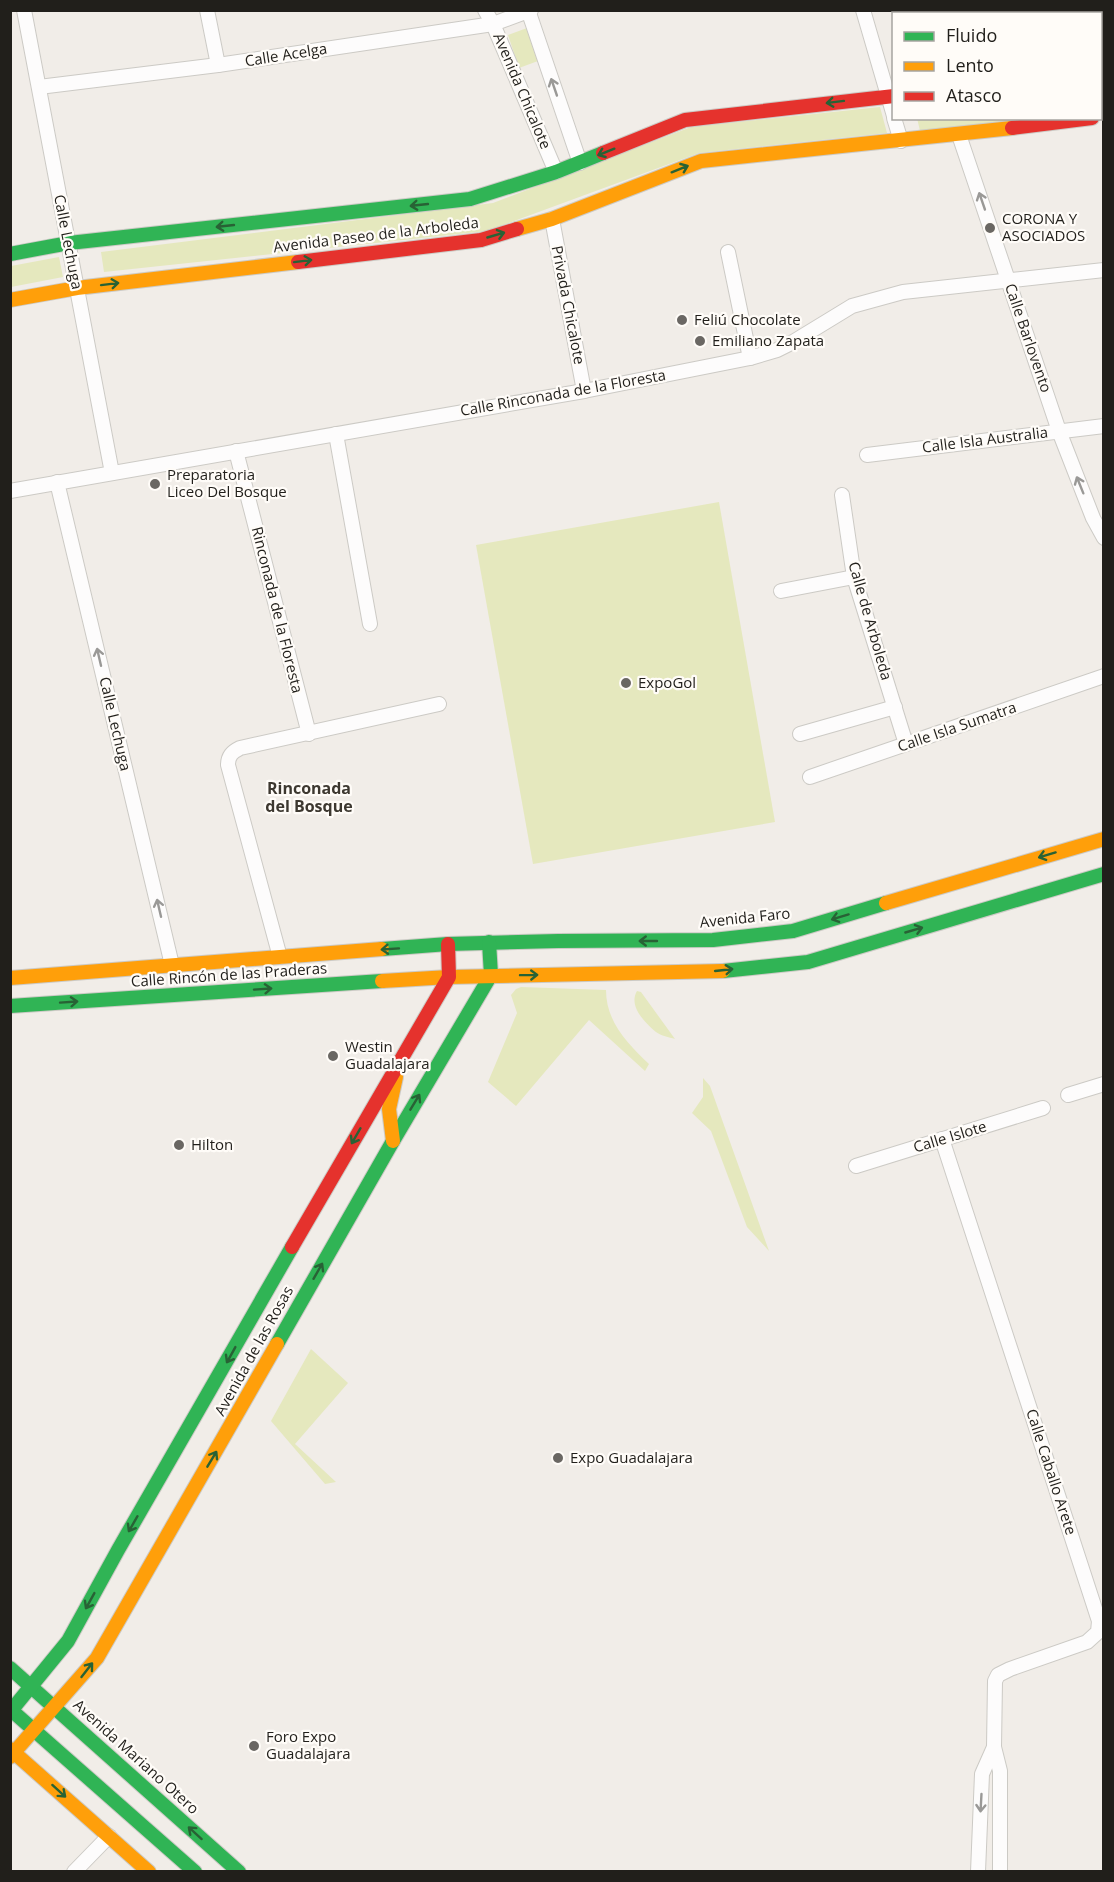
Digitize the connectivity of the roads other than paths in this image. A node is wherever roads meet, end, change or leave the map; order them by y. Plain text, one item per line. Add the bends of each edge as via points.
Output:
1 (24, 10) edge
2 (207, 10) edge
3 (485, 10) edge
4 (863, 10) edge
5 (529, 11) edge
6 (493, 24) junction
7 (218, 65) junction
8 (39, 87) junction
9 (891, 96) edge
10 (895, 120) edge
11 (1076, 120) edge
12 (959, 135) junction
13 (901, 141) junction
14 (580, 163) junction
15 (556, 172) junction
16 (552, 219) junction
17 (69, 243) junction
18 (728, 252) dead end
19 (10, 254) edge
20 (1104, 270) edge
21 (1008, 280) junction
22 (77, 288) junction
23 (10, 300) edge
24 (750, 358) junction
25 (584, 391) junction
26 (1104, 426) edge
27 (1059, 431) junction
28 (336, 434) junction
29 (236, 451) junction
30 (867, 456) dead end
31 (112, 473) junction
32 (57, 482) junction
33 (10, 491) edge
34 (843, 495) dead end
35 (1104, 538) edge
36 (854, 577) junction
37 (781, 591) dead end
38 (370, 624) dead end
39 (1104, 676) edge
40 (439, 704) dead end
41 (895, 706) junction
42 (309, 734) junction
43 (800, 734) dead end
44 (906, 744) junction
45 (810, 777) dead end
46 (1104, 839) edge
47 (1104, 874) edge
48 (489, 942) junction
49 (448, 944) junction
50 (280, 957) junction
51 (172, 965) junction
52 (491, 975) junction
53 (449, 977) junction
54 (10, 978) edge
55 (10, 1006) edge
56 (399, 1061) junction
57 (1104, 1083) edge
58 (1068, 1095) dead end
59 (1043, 1108) dead end
60 (942, 1139) junction
61 (393, 1141) junction
62 (856, 1166) dead end
63 (10, 1668) edge
64 (32, 1687) junction
65 (55, 1707) junction
66 (11, 1710) edge
67 (35, 1730) junction
68 (994, 1747) junction
69 (12, 1753) edge
70 (109, 1836) junction
71 (74, 1872) edge
72 (149, 1872) edge
73 (195, 1872) edge
74 (239, 1872) edge
75 (978, 1872) edge
76 (1000, 1872) edge

1 - 8 street, Calle Lechuga
2 - 7 street
3 - 6 street, Avenida Chicalote
4 - 9 street
5 - 6 street, Calle Acelga
14 -> 5 street, Avenida Chicalote
6 - 7 street, Calle Acelga
6 - 15 street, Avenida Chicalote
7 - 8 street, Calle Acelga
8 - 17 street, Calle Lechuga
9 -> 14 street, Avenida Paseo de la Arboleda via 685,120
10 - 13 street
11 - 12 street, Avenida Paseo de la Arboleda
12 - 13 street, Avenida Paseo de la Arboleda
21 -> 12 street, Calle Barlovento
16 -> 13 street, Avenida Paseo de la Arboleda via 701,161
14 - 15 street, Avenida Paseo de la Arboleda
15 -> 17 street, Avenida Paseo de la Arboleda via 470,199
22 -> 16 street, Avenida Paseo de la Arboleda via 481,240
16 - 25 street, Privada Chicalote
17 - 19 street, Avenida Paseo de la Arboleda
17 - 22 street, Calle Lechuga
18 - 24 street
20 - 21 street, Calle Rinconada de la Floresta
21 - 24 street, Calle Rinconada de la Floresta via 903,292 852,306 793,342
21 - 27 street, Calle Barlovento
22 - 23 street, Avenida Paseo de la Arboleda
22 - 31 street, Calle Lechuga
24 - 25 street, Calle Rinconada de la Floresta
25 - 28 street, Calle Rinconada de la Floresta
26 - 27 street, Calle Isla Australia
27 - 30 street, Calle Isla Australia
35 -> 27 street, Calle Barlovento
28 - 29 street, Calle Rinconada de la Floresta
28 - 38 street
29 - 31 street, Calle Rinconada de la Floresta
29 - 42 street, Rinconada de la Floresta
31 - 32 street, Calle Rinconada de la Floresta
32 - 33 street, Calle Rinconada de la Floresta
51 -> 32 street, Calle Lechuga
34 - 36 street, Calle de Arboleda
36 - 37 street
36 - 41 street, Calle de Arboleda
39 - 44 street, Calle Isla Sumatra
40 - 42 street
41 - 43 street
41 - 44 street, Calle de Arboleda
42 - 50 street via 240,748 228,759
44 - 45 street, Calle Isla Sumatra
46 -> 48 street, Avenida Faro via 793,931 712,940
52 -> 47 street via 710,972 808,962
48 - 49 street, Avenida Faro
48 - 52 street
49 -> 50 street, Calle Rincón de las Praderas
49 - 53 street
50 - 51 street, Calle Rincón de las Praderas
51 - 54 street, Calle Rincón de las Praderas
52 - 53 street
61 -> 52 street, Avenida de las Rosas
55 -> 53 street, Calle Rincón de las Praderas
53 - 56 street, Avenida de las Rosas
56 - 61 street via 390,1109
56 -> 64 street, Avenida de las Rosas via 68,1641
57 - 58 street
59 - 60 street, Calle Islote
60 - 62 street, Calle Islote
60 - 68 street, Calle Caballo Arete via 1099,1622 1098,1632 1087,1642 999,1675 995,1680
65 -> 61 street, Avenida de las Rosas via 97,1658
63 - 64 street, Avenida Mariano Otero
64 - 65 street, Avenida Mariano Otero
64 - 66 street, Avenida de las Rosas
65 - 67 street, Avenida de las Rosas
74 -> 65 street, Avenida Mariano Otero
66 - 67 street
67 - 69 street, Avenida de las Rosas
67 - 73 street
68 -> 75 street, Calle Caballo Arete via 982,1774
68 - 76 street, Calle Caballo Arete via 1000,1772
69 -> 70 street
70 - 71 street
70 - 72 street

